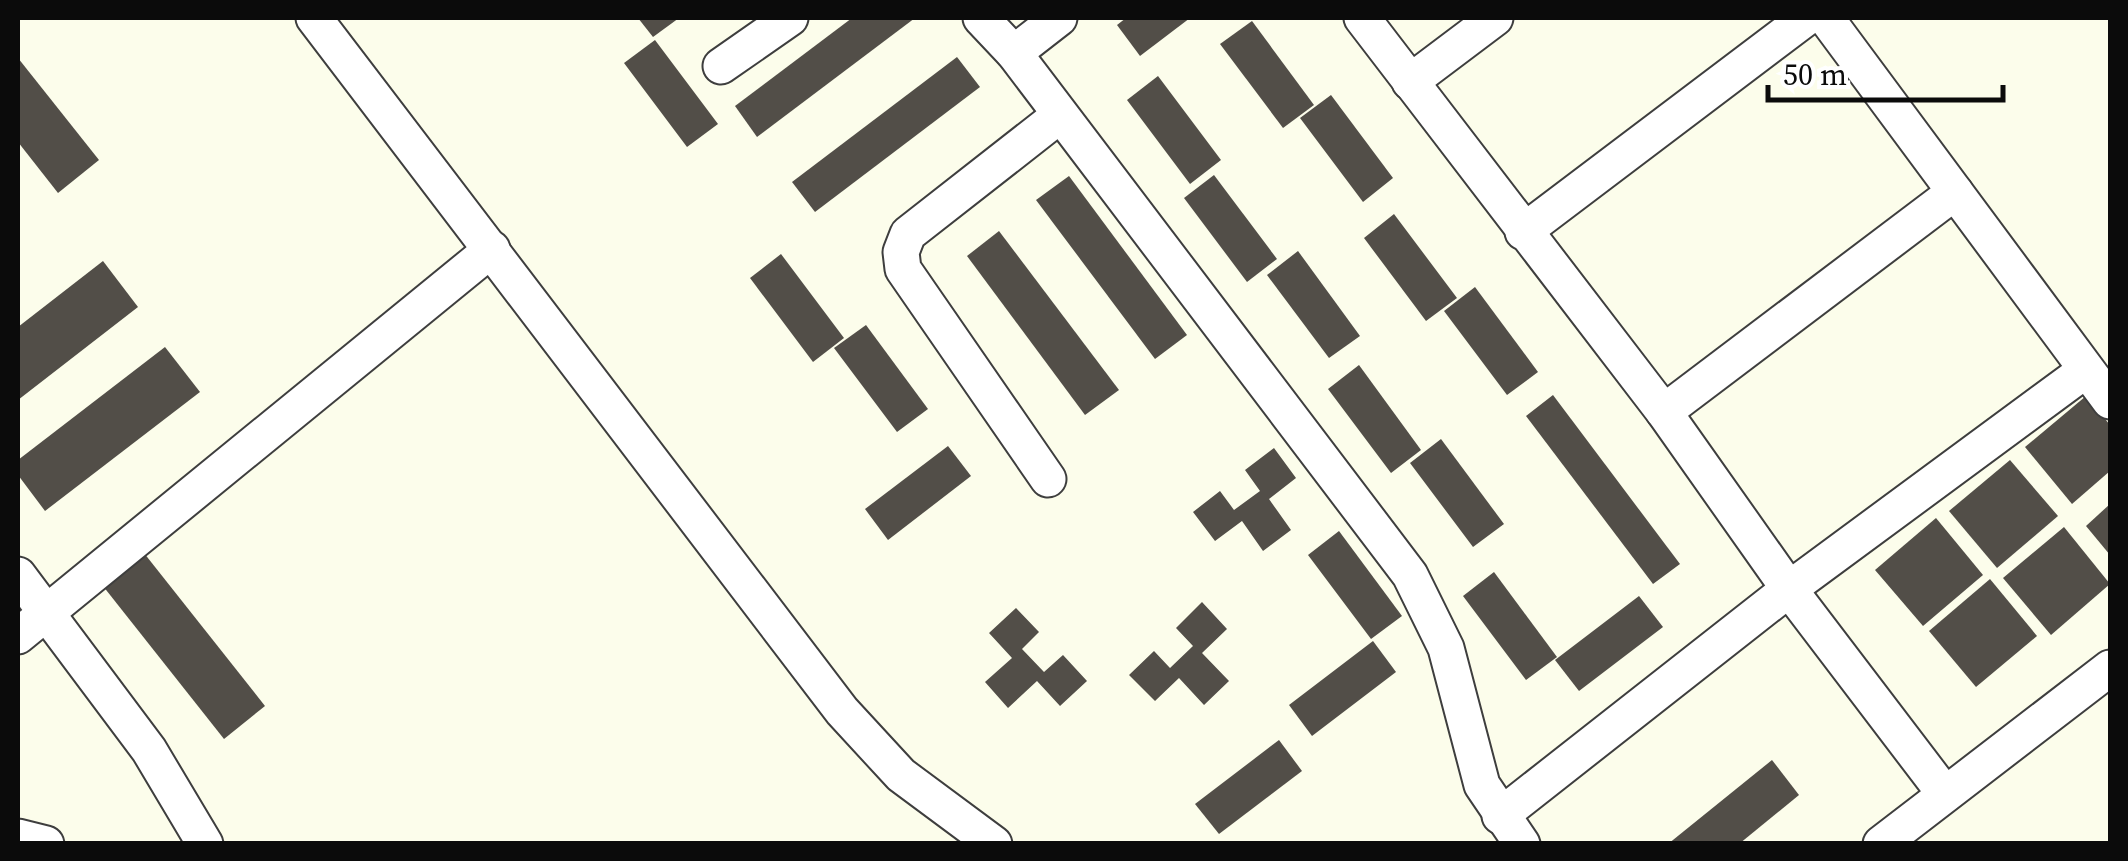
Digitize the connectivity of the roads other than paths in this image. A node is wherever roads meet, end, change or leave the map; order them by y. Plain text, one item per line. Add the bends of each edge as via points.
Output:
1 (314, 18) edge
2 (790, 18) edge
3 (981, 18) edge
4 (1060, 18) edge
5 (1362, 18) edge
6 (1495, 18) edge
7 (1806, 18) edge
8 (1826, 18) edge
9 (1014, 53) junction
10 (721, 66) dead end
11 (1410, 82) junction
12 (1060, 114) junction
13 (1955, 192) junction
14 (1523, 232) junction
15 (492, 249) junction
16 (2086, 370) junction
17 (2110, 400) edge
18 (1664, 412) junction
19 (1048, 479) dead end
20 (18, 575) edge
21 (1789, 589) junction
22 (48, 614) junction
23 (18, 636) edge
24 (2110, 668) edge
25 (1945, 794) junction
26 (1511, 829) edge
27 (18, 837) edge
28 (46, 844) edge
29 (205, 844) edge
30 (994, 844) edge
31 (1880, 844) edge

1 - 15 street
2 - 10 street
3 - 9 street
4 - 9 street
5 - 11 street
6 - 11 street
7 - 14 street
8 - 13 street
9 - 12 street
11 - 14 street
12 - 19 street via 908,234 901,252 903,269
12 - 26 street via 1427,602 1446,648 1472,758
13 - 16 street
13 - 18 street
14 - 18 street
15 - 22 street
15 - 30 street via 842,711 901,774
16 - 17 street
16 - 21 street
18 - 21 street
20 - 22 street
21 - 25 street
21 - 26 street
22 - 23 street
22 - 29 street via 150,750
24 - 25 street
25 - 31 street
27 - 28 street

